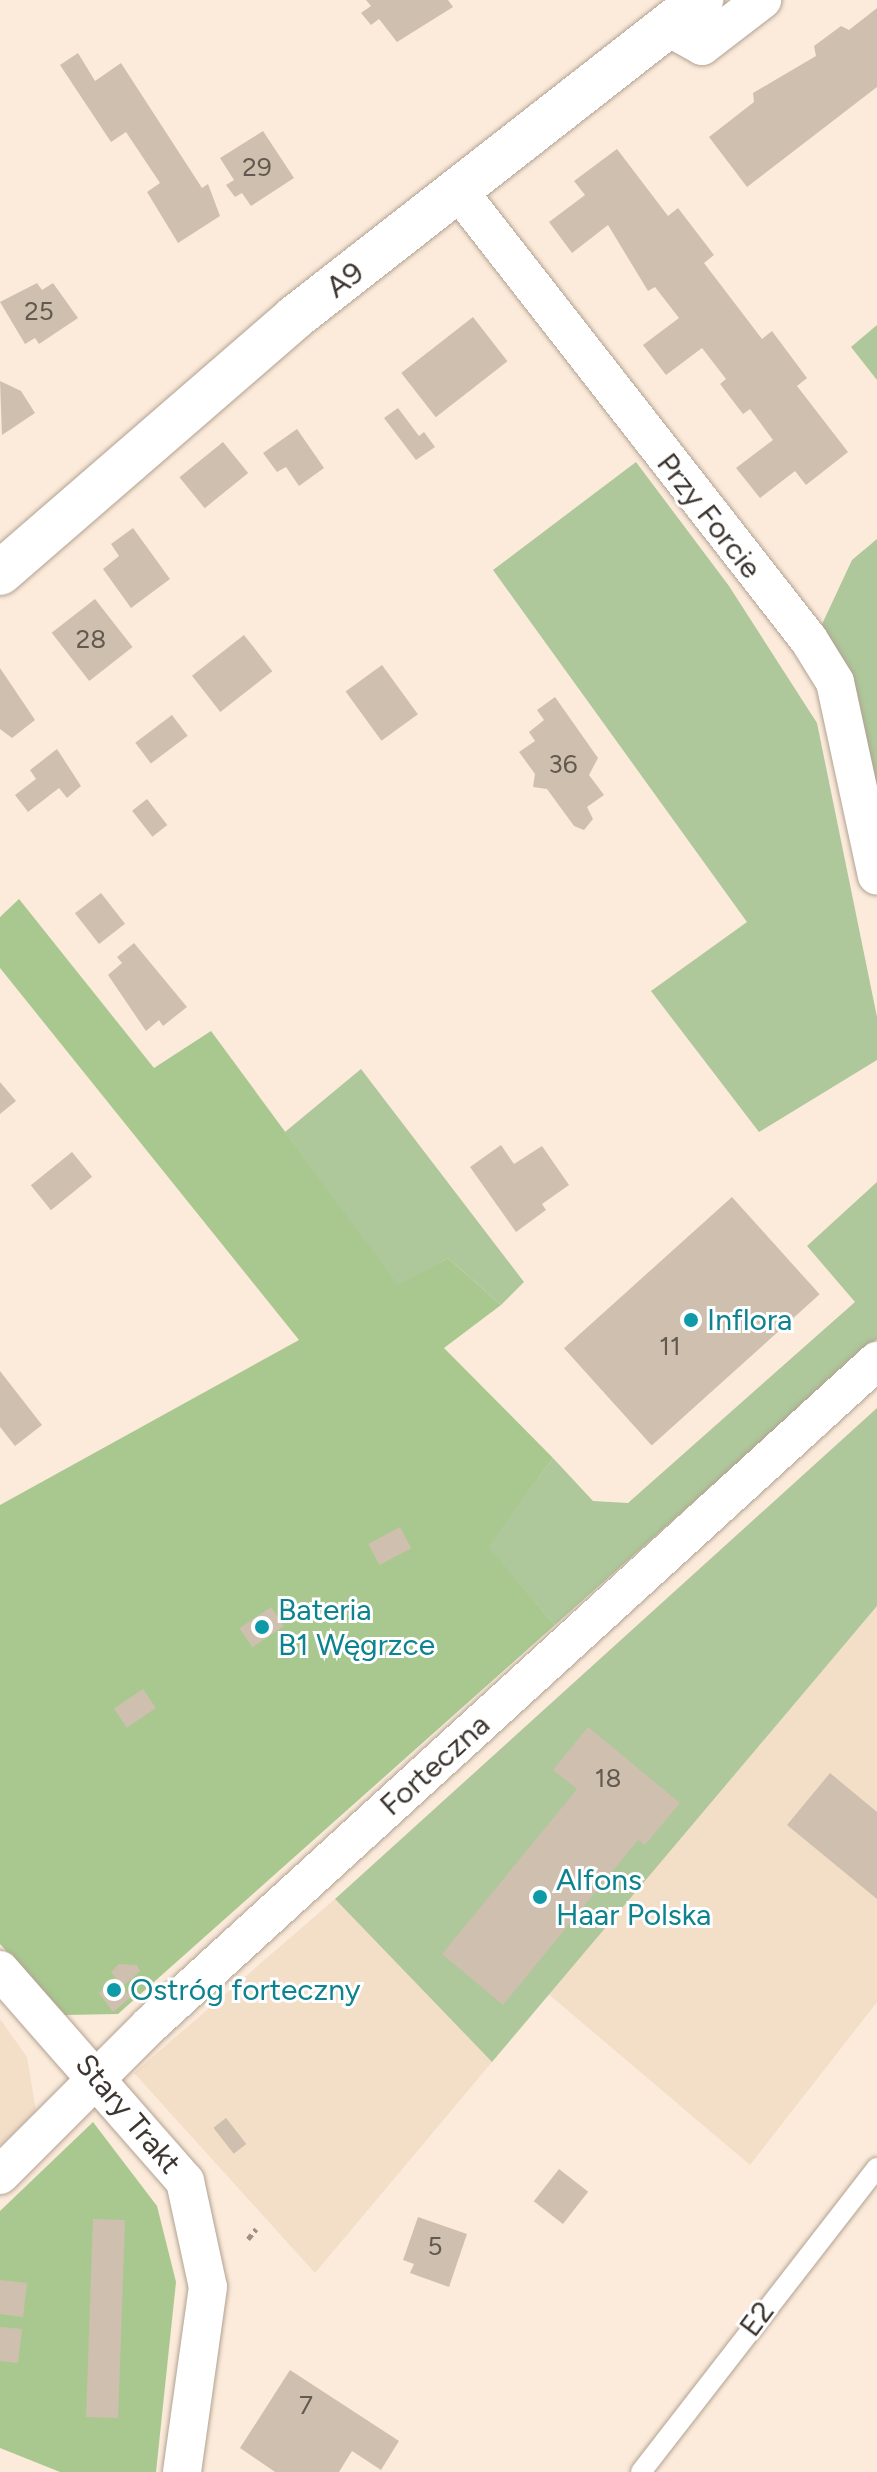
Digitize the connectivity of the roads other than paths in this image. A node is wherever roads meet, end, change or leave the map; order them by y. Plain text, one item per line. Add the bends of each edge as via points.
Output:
1 (701, 0) edge
2 (762, 0) edge
3 (668, 27) junction
4 (460, 193) junction
5 (0, 573) edge
6 (877, 876) edge
7 (877, 1361) edge
8 (0, 1970) edge
9 (99, 2077) junction
10 (877, 2168) edge
11 (0, 2175) edge
12 (182, 2472) edge
13 (641, 2472) edge

1 - 3 street, A9
2 - 3 street via 702,46
3 - 4 street, A9
4 - 5 street, A9 via 294,318
4 - 6 street, Przy Forcie via 809,640 835,682
7 - 9 street, Forteczna
8 - 9 street, Stary Trakt
9 - 11 street, Forteczna
9 - 12 street, Stary Trakt via 185,2181 196,2217 208,2287
10 - 13 lane, E2

